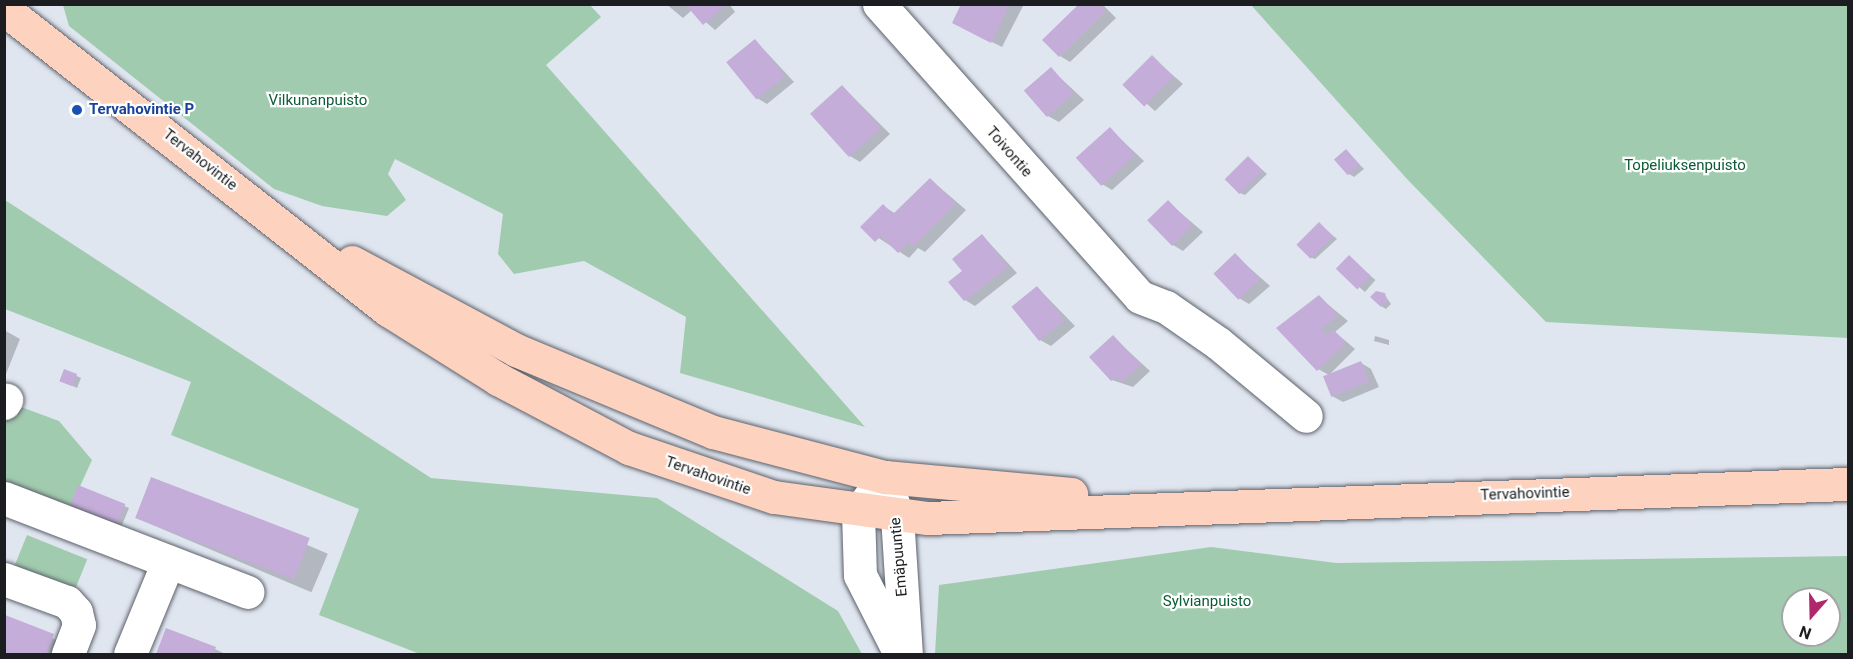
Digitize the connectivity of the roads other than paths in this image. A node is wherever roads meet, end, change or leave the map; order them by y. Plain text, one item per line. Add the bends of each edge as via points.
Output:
1 (879, 4) edge
2 (4, 9) edge
3 (281, 223) junction
4 (1306, 416) dead end
5 (885, 477) junction
6 (1848, 484) edge
7 (4, 498) edge
8 (1202, 504) junction
9 (858, 512) junction
10 (897, 516) junction
11 (168, 562) junction
12 (4, 579) edge
13 (247, 592) dead end
14 (68, 654) edge
15 (130, 654) edge
16 (900, 654) edge
17 (906, 654) edge

1 - 4 street, Toivontie via 1140,297 1166,307 1218,343
2 - 3 main road, Tervahovintie
3 - 5 main road, Tervahovintie via 516,350 648,409 777,451
3 - 9 main road, Tervahovintie via 388,310 498,379 629,448 774,497
5 - 8 main road, Tervahovintie
5 - 9 street
5 - 10 street, Emäpuuntie
6 - 8 main road, Tervahovintie
7 - 11 street
8 - 10 main road, Tervahovintie
9 - 10 main road, Tervahovintie
9 - 16 street, Emäpuuntie via 860,574
10 - 17 street, Emäpuuntie
11 - 13 street
11 - 15 street
12 - 14 street via 67,602 76,612 79,625

